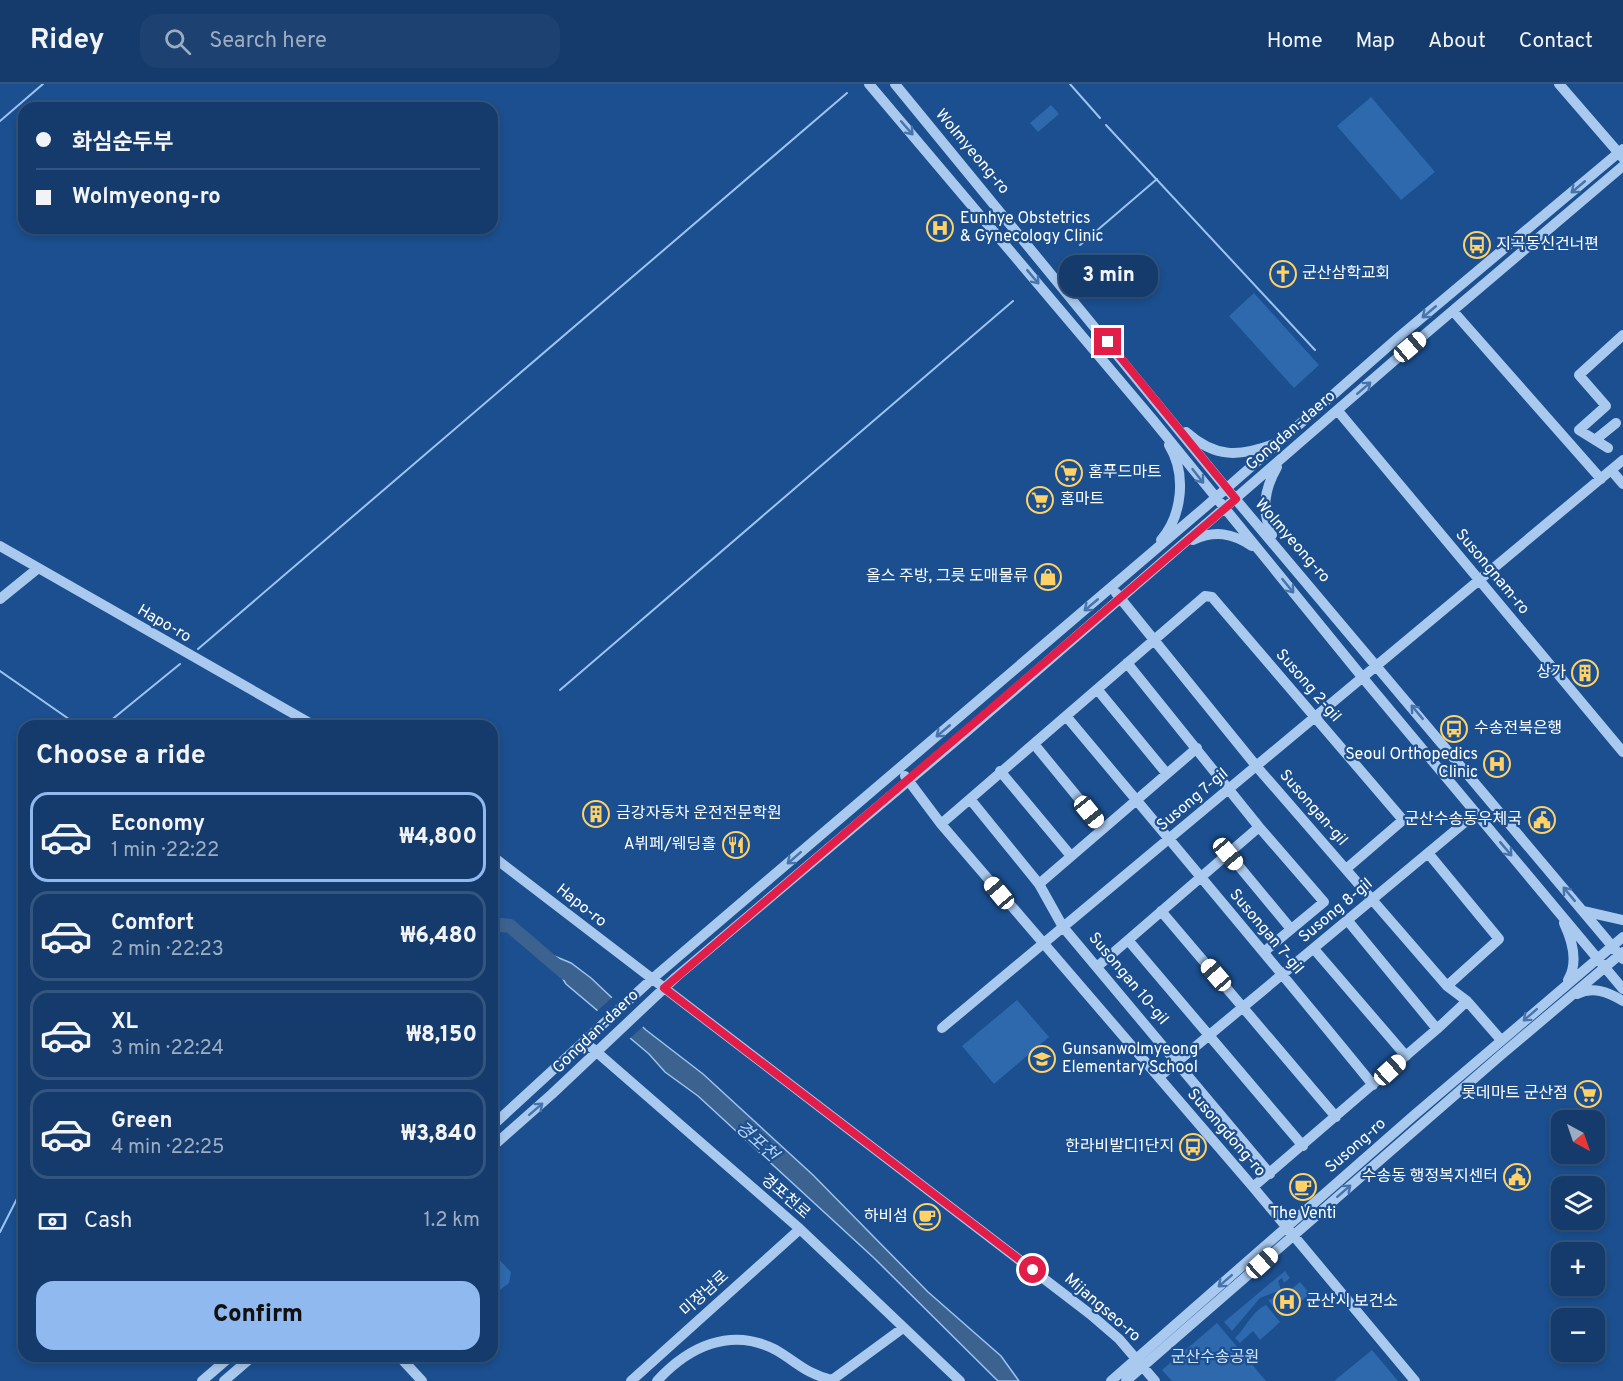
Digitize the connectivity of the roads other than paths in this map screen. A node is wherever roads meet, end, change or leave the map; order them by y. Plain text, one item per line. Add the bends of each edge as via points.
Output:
1 (895, 84) edge
2 (1559, 84) edge
3 (874, 86) edge
4 (1622, 154) edge
5 (1623, 166) edge
6 (1453, 311) junction
7 (1623, 335) edge
8 (1164, 411) junction
9 (1338, 411) junction
10 (1153, 420) junction
11 (1616, 423) dead end
12 (1595, 440) junction
13 (1282, 441) junction
14 (1608, 448) dead end
15 (1289, 452) junction
16 (1623, 460) edge
17 (1611, 470) junction
18 (1601, 479) junction
19 (1623, 484) edge
20 (1227, 489) junction
21 (1216, 499) junction
22 (1236, 499) junction
23 (1224, 508) junction
24 (0, 546) edge
25 (1277, 546) junction
26 (1171, 555) junction
27 (1266, 559) junction
28 (1144, 560) junction
29 (37, 569) junction
30 (1480, 580) junction
31 (1112, 588) junction
32 (1120, 598) junction
33 (0, 599) edge
34 (1154, 639) junction
35 (1127, 663) junction
36 (1378, 665) junction
37 (1363, 678) junction
38 (1097, 689) junction
39 (1066, 716) junction
40 (1316, 718) junction
41 (304, 720) edge
42 (1034, 744) junction
43 (1197, 748) junction
44 (1623, 752) edge
45 (1257, 767) junction
46 (898, 768) junction
47 (1000, 771) junction
48 (1167, 774) junction
49 (910, 781) junction
50 (1229, 790) junction
51 (970, 799) junction
52 (1137, 801) junction
53 (1476, 813) junction
54 (940, 824) junction
55 (1259, 827) junction
56 (1103, 828) junction
57 (1169, 840) junction
58 (1428, 853) junction
59 (1228, 854) junction
60 (1071, 856) junction
61 (498, 861) edge
62 (1346, 869) junction
63 (1200, 878) junction
64 (1039, 884) junction
65 (1373, 899) junction
66 (1555, 907) junction
67 (1161, 911) junction
68 (1583, 911) junction
69 (1348, 921) junction
70 (1623, 921) edge
71 (1064, 927) junction
72 (1291, 929) junction
73 (1623, 937) edge
74 (1128, 940) junction
75 (1042, 945) junction
76 (1612, 946) junction
77 (1314, 949) junction
78 (1265, 951) junction
79 (1622, 955) edge
80 (1598, 958) junction
81 (1098, 966) junction
82 (1605, 967) junction
83 (1283, 974) junction
84 (652, 979) junction
85 (1447, 986) junction
86 (664, 988) junction
87 (1623, 989) edge
88 (1559, 990) junction
89 (1566, 1000) junction
90 (1467, 1001) junction
91 (1623, 1001) edge
92 (1243, 1008) junction
93 (942, 1028) dead end
94 (1437, 1029) junction
95 (1210, 1035) junction
96 (587, 1040) junction
97 (1501, 1040) junction
98 (597, 1052) junction
99 (1406, 1056) junction
100 (1178, 1062) junction
101 (1159, 1077) junction
102 (1373, 1085) junction
103 (1336, 1117) junction
104 (498, 1121) edge
105 (498, 1142) edge
106 (1303, 1146) junction
107 (1270, 1174) junction
108 (1253, 1187) junction
109 (800, 1229) junction
110 (1290, 1231) junction
111 (903, 1328) junction
112 (224, 1362) edge
113 (246, 1362) edge
114 (405, 1362) edge
115 (1140, 1363) junction
116 (842, 1378) edge
117 (202, 1381) edge
118 (224, 1381) edge
119 (422, 1381) edge
120 (631, 1381) edge
121 (657, 1381) edge
122 (960, 1381) edge
123 (1111, 1381) edge
124 (1126, 1381) edge
125 (1155, 1381) edge
126 (1415, 1381) edge

1 - 8 street, Wolmyeong-ro
2 - 4 street
3 -> 10 street, Wolmyeong-ro
4 -> 13 street, Gongdan-daero via 1400,336
5 - 6 street, Gongdan-daero
9 -> 6 street, Gongdan-daero
6 - 18 street
7 - 12 street via 1579,375 1605,406 1579,430
8 - 13 street via 1212,450 1250,453
8 - 20 street, Wolmyeong-ro
9 - 15 street, Gongdan-daero
9 - 30 street, Susongnam-ro
10 -> 21 street, Wolmyeong-ro
10 - 28 street via 1173,452 1179,497 1177,512 1166,534
11 - 12 street
12 - 14 street
13 - 20 street, Gongdan-daero
15 - 22 street, Gongdan-daero
15 - 25 street via 1277,466 1265,492 1267,523
16 - 17 street, Susong 7-gil
17 - 18 street, Susong 7-gil
17 - 19 street
18 - 30 street, Susong 7-gil
20 - 21 street, Gongdan-daero
20 - 22 street, Wolmyeong-ro
21 - 23 street, Wolmyeong-ro
21 - 28 street, Gongdan-daero
22 - 23 street, Gongdan-daero
22 - 25 street, Wolmyeong-ro
23 - 26 street, Gongdan-daero
23 - 27 street, Wolmyeong-ro
24 - 29 street, Hapo-ro
25 - 36 street, Wolmyeong-ro
26 - 27 street via 1194,539 1217,533 1243,541
26 - 32 street, Gongdan-daero
27 -> 37 street, Wolmyeong-ro
28 - 31 street, Gongdan-daero
29 - 33 street
29 - 41 street, Hapo-ro
30 - 36 street, Susong 7-gil
30 - 44 street, Susongnam-ro
31 - 32 street, Susongan-gil
31 -> 46 street, Gongdan-daero
32 - 34 street, Susongan-gil
32 - 49 street, Gongdan-daero
34 - 35 street, Susong 2-gil
34 - 40 street, Susong 2-gil via 1205,596 1212,597
34 - 45 street, Susongan-gil
35 - 38 street, Susong 2-gil
35 - 43 street
36 - 37 street, Susong 7-gil
68 -> 36 street, Wolmyeong-ro
37 - 40 street, Susong 7-gil
37 - 53 street, Wolmyeong-ro
38 - 39 street, Susong 2-gil
38 - 48 street
39 - 42 street, Susong 2-gil
39 - 52 street, Susongan 7-gil
40 - 45 street, Susong 7-gil
40 - 62 street, Susong 2-gil via 1403,820
42 - 47 street, Susong 2-gil
42 - 56 street
43 - 48 street
43 - 50 street
45 - 50 street, Susong 7-gil
45 - 62 street, Susongan-gil
46 - 49 street, Susongdong-ro
46 -> 84 street, Gongdan-daero
47 - 51 street, Susong 2-gil
47 - 60 street
48 - 52 street
49 - 54 street, Susongdong-ro
49 - 86 street, Gongdan-daero
50 - 55 street
50 - 57 street, Susong 7-gil
51 - 54 street, Susong 2-gil
51 - 64 street, Susongan 10-gil
52 - 56 street
52 - 57 street, Susongan 7-gil
53 - 58 street, Susong 8-gil
53 -> 66 street, Wolmyeong-ro
54 - 75 street, Susongdong-ro
55 - 59 street
55 - 72 street via 1324,902
56 - 60 street
57 - 63 street, Susongan 7-gil
57 - 71 street, Susong 7-gil
58 - 65 street, Susong 8-gil
58 - 85 street via 1499,939
59 - 63 street
59 - 72 street
60 - 64 street
61 - 84 street, Hapo-ro
62 - 65 street, Susongan-gil
63 - 67 street
63 - 78 street, Susongan 7-gil
64 - 71 street, Susongan 10-gil
65 - 69 street, Susong 8-gil
65 - 85 street, Susongan-gil
66 - 80 street, Wolmyeong-ro
66 - 88 street via 1574,957 1572,972
67 - 74 street
67 - 92 street
68 - 70 street
68 - 76 street, Wolmyeong-ro
69 - 77 street, Susong 8-gil
69 - 94 street
71 - 75 street, Susong 7-gil
71 - 81 street, Susongan 10-gil
72 - 78 street
73 - 76 street, Susong-ro
74 - 81 street
74 - 95 street
75 - 93 street, Susong 7-gil
75 - 101 street, Susongdong-ro
76 - 79 street, Wolmyeong-ro
76 - 80 street, Susong-ro
77 - 83 street, Susong 8-gil
77 - 99 street
78 - 83 street, Susongan 7-gil
79 - 82 street, Susong-ro
80 - 82 street, Wolmyeong-ro
80 - 88 street, Susong-ro
81 - 100 street, Susongan 10-gil
82 - 87 street, Wolmyeong-ro
82 - 89 street, Susong-ro
83 - 92 street, Susong 8-gil
83 - 102 street, Susongan 7-gil
84 - 86 street, Mijangseo-ro
84 - 96 street, Gongdan-daero
85 - 90 street, Susongan-gil
86 - 98 street, Gongdan-daero
86 - 115 street, Mijangseo-ro via 1090,1314
88 -> 97 street, Susong-ro
89 - 91 street via 1592,989
110 -> 89 street, Susong-ro
90 - 94 street
90 - 97 street, Susongan-gil
92 - 95 street, Susong 8-gil
92 - 103 street
94 - 99 street
95 - 100 street, Susong 8-gil
95 - 106 street
96 - 98 street, 경포천로
96 - 104 street, Gongdan-daero
97 - 110 street, Susong-ro
105 -> 98 street, Gongdan-daero
98 - 109 street, 경포천로
99 - 102 street
100 - 101 street, Susong 8-gil
100 - 107 street, Susongan 10-gil
101 - 108 street, Susongdong-ro
102 - 103 street
103 - 106 street
106 - 107 street
107 - 108 street
108 - 110 street, Susongdong-ro
109 - 111 street, 경포천로
109 - 120 street, 미장남로
110 - 115 street, Susong-ro
110 - 126 street, Susongdong-ro
111 - 116 street
111 - 122 street, 경포천로
112 - 117 street
113 - 118 street
114 - 119 street
115 - 123 street, Susong-ro
115 - 124 street, Susong-ro
115 - 125 street, Mijangseo-ro
116 - 121 street via 832,1380 808,1373 762,1344 730,1339 681,1357

